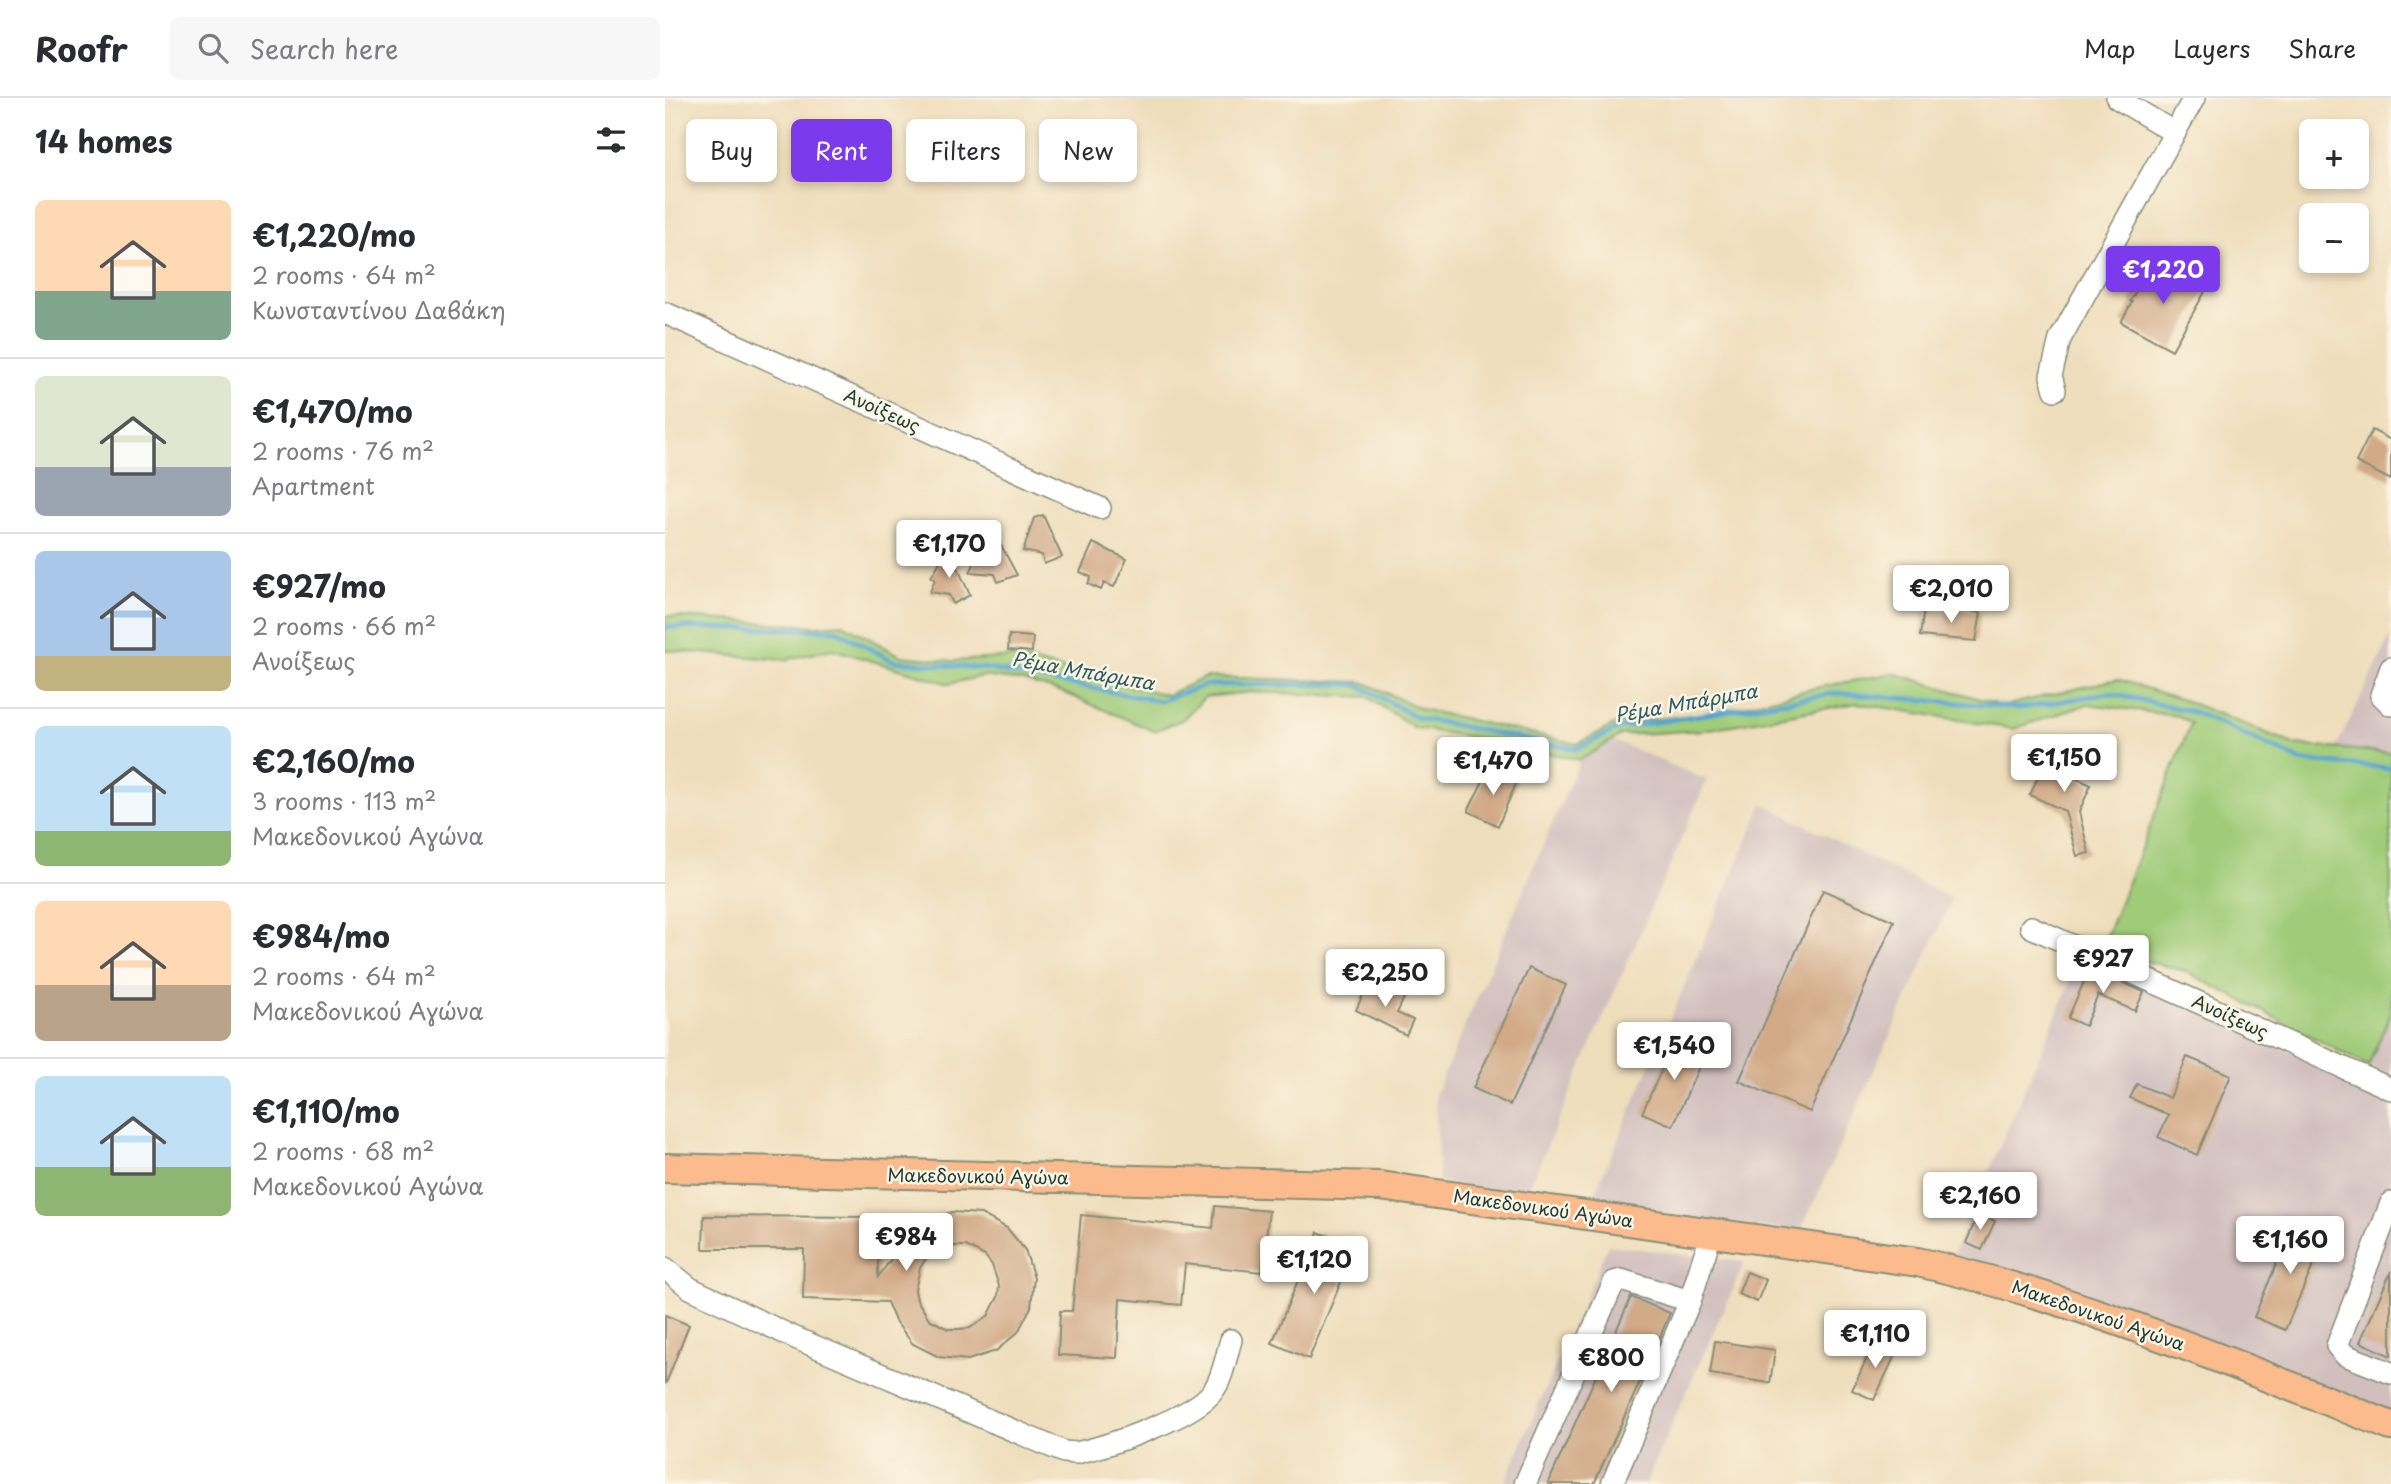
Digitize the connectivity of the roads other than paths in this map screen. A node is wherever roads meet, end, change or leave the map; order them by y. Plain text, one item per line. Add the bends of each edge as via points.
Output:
1 (2117, 98) edge
2 (2194, 98) edge
3 (2175, 133) junction
4 (665, 313) edge
5 (2055, 390) dead end
6 (1100, 508) dead end
7 (2391, 668) edge
8 (2391, 705) edge
9 (2031, 926) dead end
10 (2391, 1089) edge
11 (665, 1168) edge
12 (2391, 1203) edge
13 (1711, 1234) junction
14 (665, 1268) edge
15 (1690, 1300) junction
16 (1231, 1340) dead end
17 (2391, 1373) edge
18 (2391, 1426) edge
19 (1525, 1484) edge
20 (1612, 1484) edge

1 - 3 street
2 - 3 street
3 - 5 street via 2060,339 2051,376
4 - 6 street, Ανοίξεως
7 - 8 street via 2381,695
9 - 10 street, Ανοίξεως
11 - 13 main road, Μακεδονικού Αγώνα via 1380,1186
12 - 17 street via 2337,1346 2345,1356
13 - 15 street
13 - 18 main road, Μακεδονικού Αγώνα via 1917,1262 1984,1277 2117,1321
14 - 16 street via 690,1288 793,1337 1064,1452 1076,1453 1187,1413 1205,1402 1215,1389
15 - 19 street via 1621,1280 1614,1282
15 - 20 street

